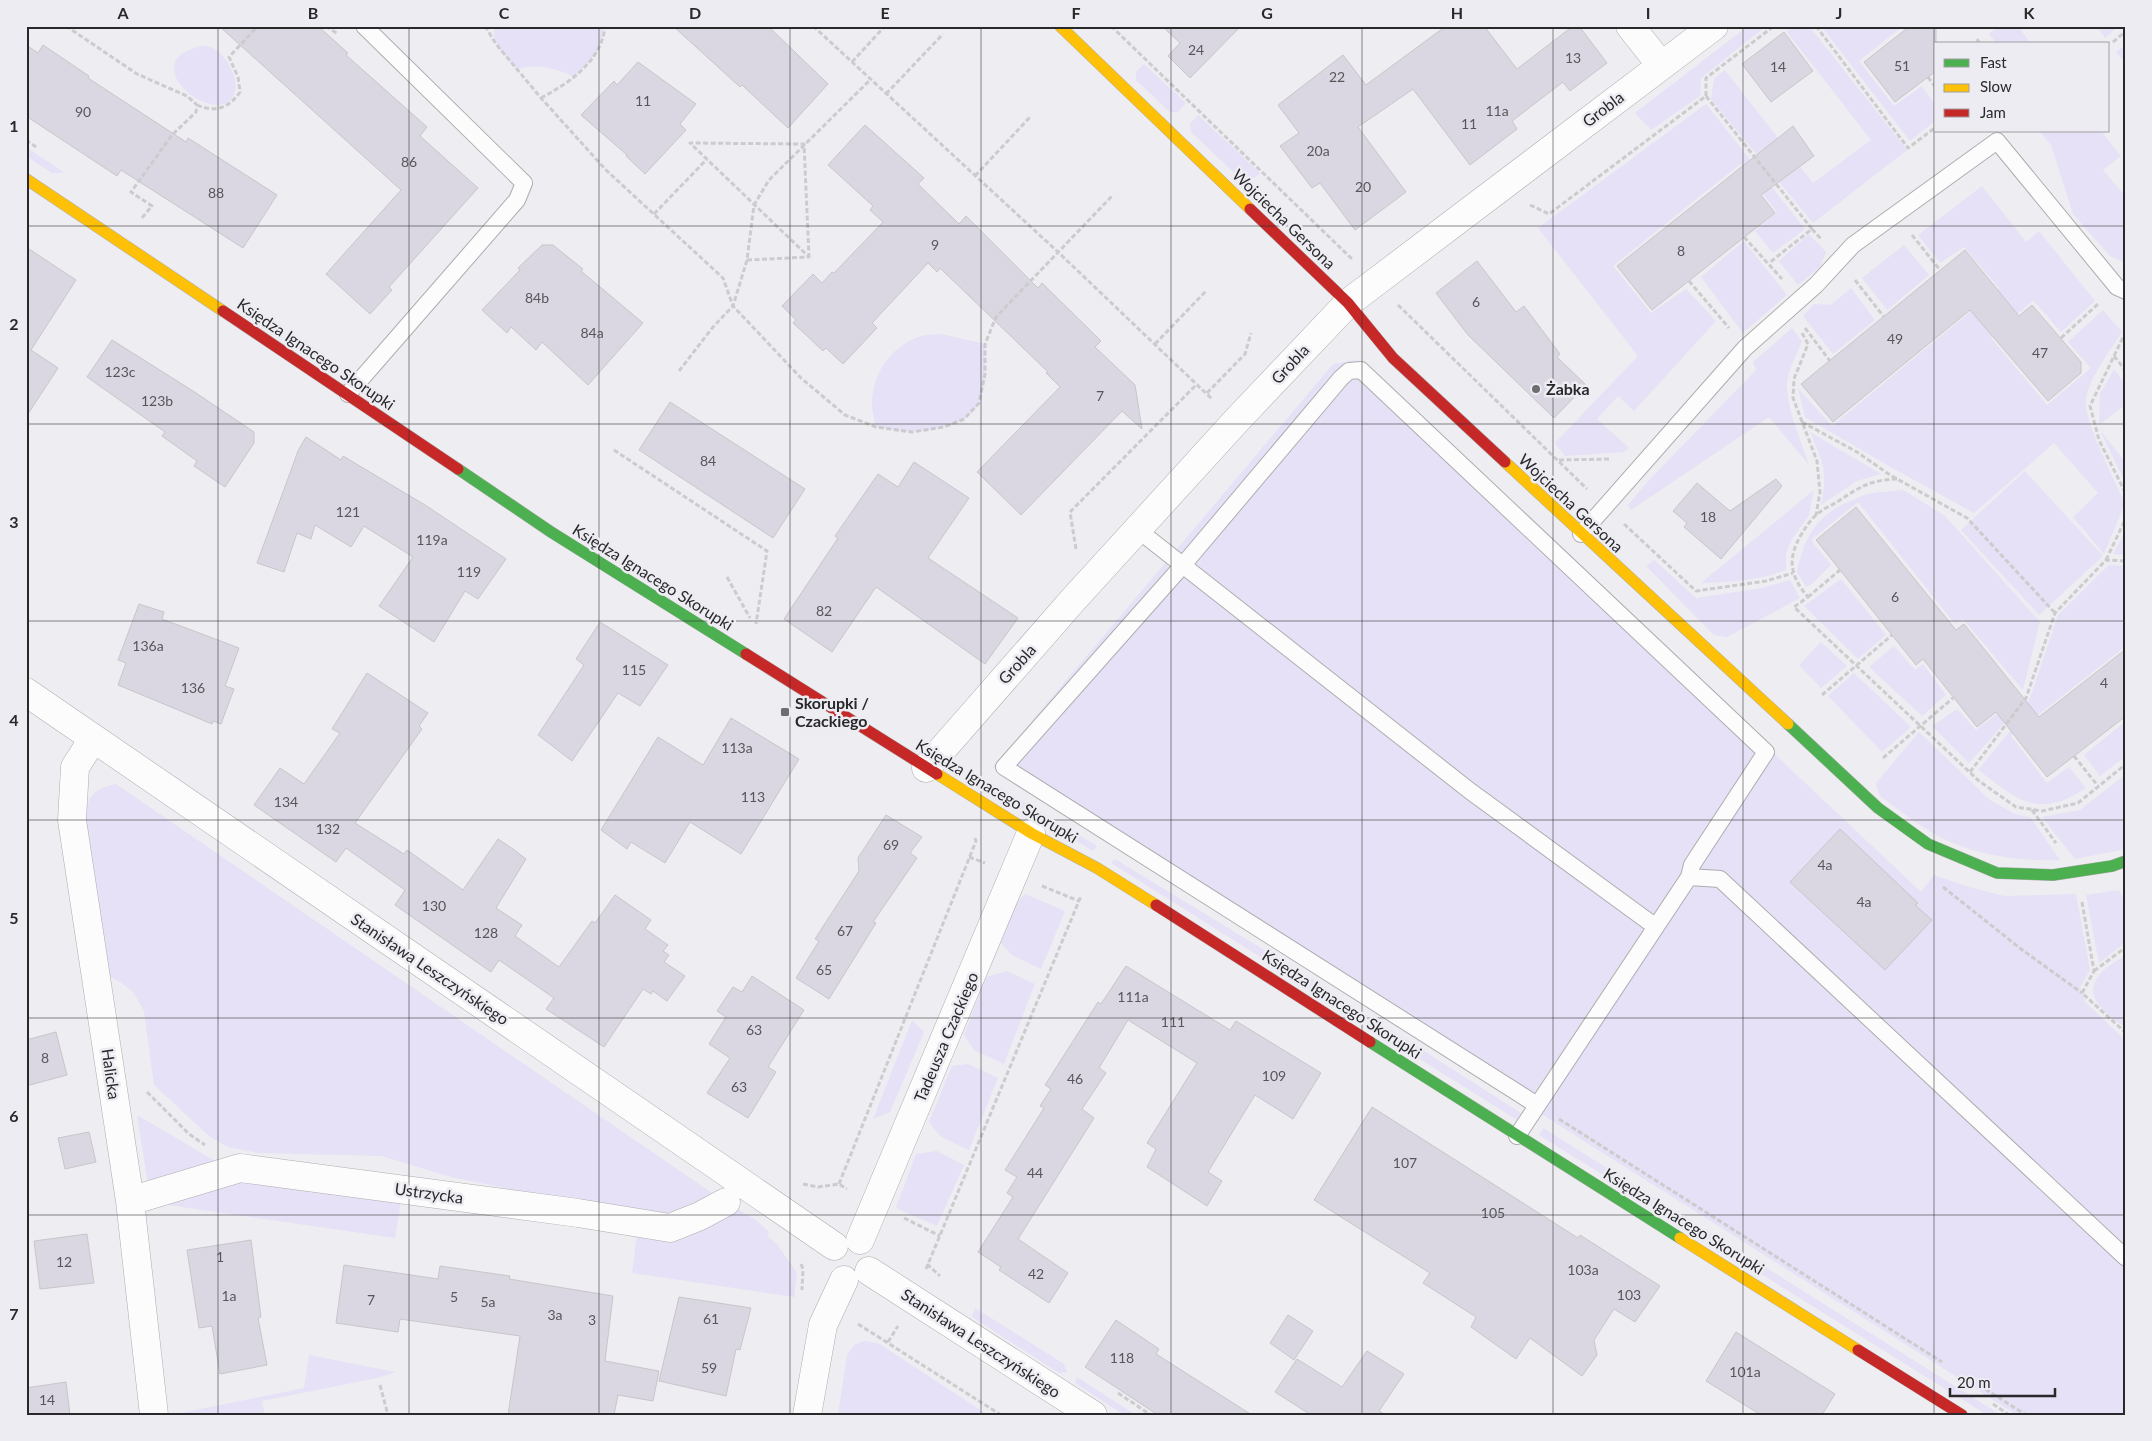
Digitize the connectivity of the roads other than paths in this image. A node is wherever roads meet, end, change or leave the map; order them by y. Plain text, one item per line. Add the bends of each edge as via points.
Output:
1 (364, 26) edge
2 (1060, 26) edge
3 (1630, 26) edge
4 (1714, 26) edge
5 (1661, 65) junction
6 (26, 179) edge
7 (2122, 289) edge
8 (1348, 304) junction
9 (348, 394) junction
10 (1138, 530) junction
11 (1580, 534) junction
12 (1183, 565) junction
13 (26, 692) edge
14 (93, 739) junction
15 (926, 768) junction
16 (1031, 833) junction
17 (2126, 861) edge
18 (1689, 877) junction
19 (1656, 927) junction
20 (1537, 1105) junction
21 (1517, 1136) junction
22 (130, 1200) junction
23 (726, 1202) dead end
24 (860, 1240) junction
25 (834, 1246) junction
26 (2126, 1258) edge
27 (856, 1275) junction
28 (154, 1415) edge
29 (807, 1415) edge
30 (1093, 1415) edge
31 (1962, 1415) edge

1 - 9 lane via 524,183 517,200
2 - 8 street, Wojciecha Gersona
3 - 5 street
4 - 5 street, Grobla
5 - 8 street, Grobla
6 - 9 street, Księdza Ignacego Skorupki
7 - 11 lane via 1997,141 1853,245 1816,285 1745,348
8 - 10 street, Grobla
8 - 11 street, Wojciecha Gersona via 1393,358
9 - 15 street, Księdza Ignacego Skorupki via 551,532
10 - 12 lane
10 - 15 street, Grobla
11 - 17 street, Wojciecha Gersona via 1878,808 1928,844 1997,873 2054,875
12 - 18 lane via 1341,378 1349,371 1361,370 1766,752 1692,865
12 - 19 lane via 1470,791
12 - 20 lane via 1004,767
13 - 14 street, Stanisława Leszczyńskiego
14 - 22 street, Halicka via 75,767 72,820
14 - 25 street, Stanisława Leszczyńskiego
15 - 16 street, Księdza Ignacego Skorupki
16 - 21 street, Księdza Ignacego Skorupki via 1097,868
16 - 24 street, Tadeusza Czackiego
18 - 19 lane
18 - 26 lane via 1720,879
19 - 20 lane
20 - 21 lane
21 - 31 street, Księdza Ignacego Skorupki
22 - 23 street, Ustrzycka via 240,1168 670,1228
22 - 28 street, Halicka
24 - 25 street via 846,1238
24 - 27 street via 870,1250 872,1264
25 - 27 street, Stanisława Leszczyńskiego via 829,1259 833,1272
27 - 29 street via 830,1308 823,1325
27 - 30 street, Stanisława Leszczyńskiego via 912,1300

